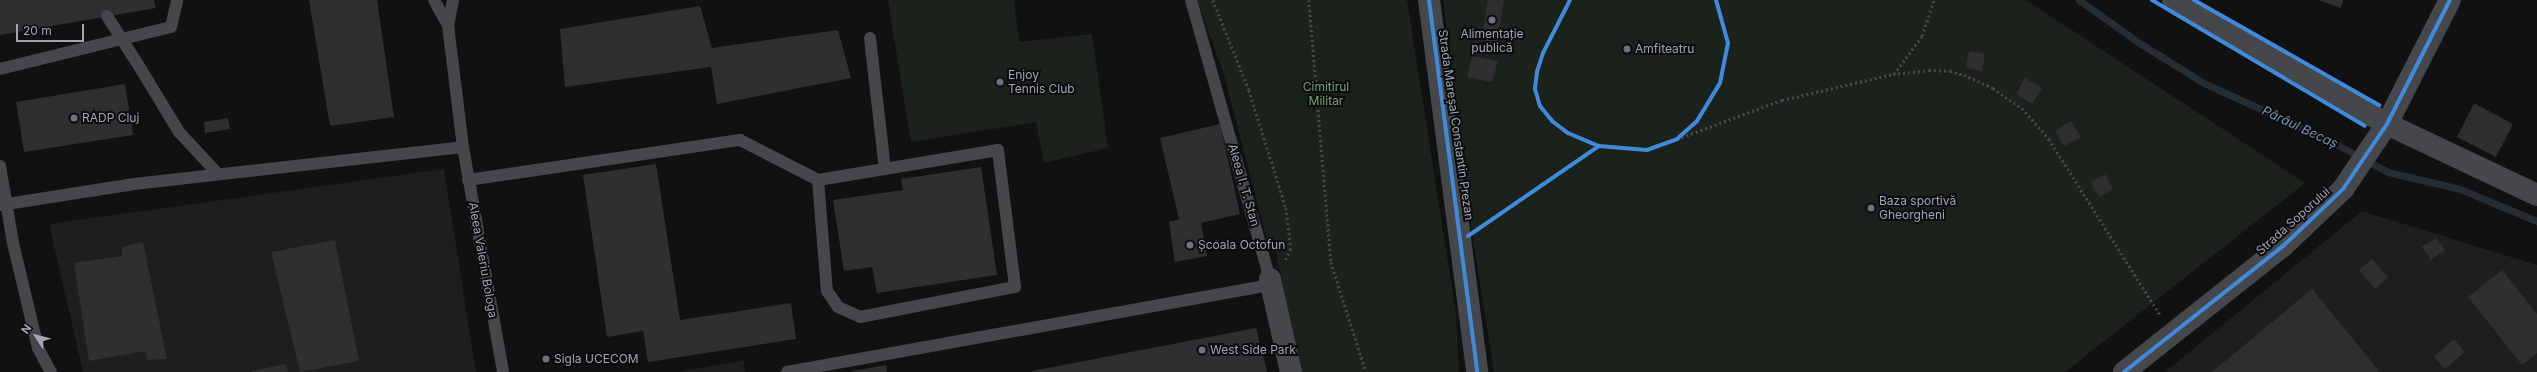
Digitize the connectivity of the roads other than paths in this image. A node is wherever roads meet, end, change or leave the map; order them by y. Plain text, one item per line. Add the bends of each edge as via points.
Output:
1 (177, 0) edge
2 (434, 0) edge
3 (453, 0) edge
4 (1191, 0) edge
5 (1429, 0) edge
6 (2173, 0) edge
7 (2450, 0) edge
8 (107, 16) dead end
9 (448, 25) junction
10 (870, 38) dead end
11 (0, 69) edge
12 (2381, 133) junction
13 (463, 147) junction
14 (0, 166) edge
15 (885, 169) junction
16 (218, 174) junction
17 (468, 180) junction
18 (818, 180) junction
19 (2537, 195) edge
20 (0, 206) edge
21 (1271, 282) junction
22 (51, 372) edge
23 (503, 372) edge
24 (787, 372) edge
25 (1291, 372) edge
26 (1477, 372) edge
27 (2124, 372) edge

1 - 11 lane via 171,27
2 - 9 lane
3 - 9 lane
4 - 21 lane, Aleea I. T. Stan
5 - 26 street, Strada Mareșal Constantin Prezan
6 - 12 street
7 - 12 street, Strada Soporului
8 - 16 lane, bridge via 179,132
9 - 13 lane, Aleea Valeriu Bologa
10 - 15 lane
12 - 19 street
12 - 27 street, Strada Soporului via 2360,166 2325,209 2283,246
13 - 16 lane
13 - 17 lane, Aleea Valeriu Bologa
14 - 22 lane via 13,243 38,348
15 - 18 lane
15 - 18 lane via 998,150 1015,287 860,317 838,307 827,291
16 - 20 lane, bridge via 134,184
17 - 18 lane via 740,140
17 - 23 lane, Aleea Valeriu Bologa
21 - 24 lane
21 - 25 street, Aleea I. T. Stan

